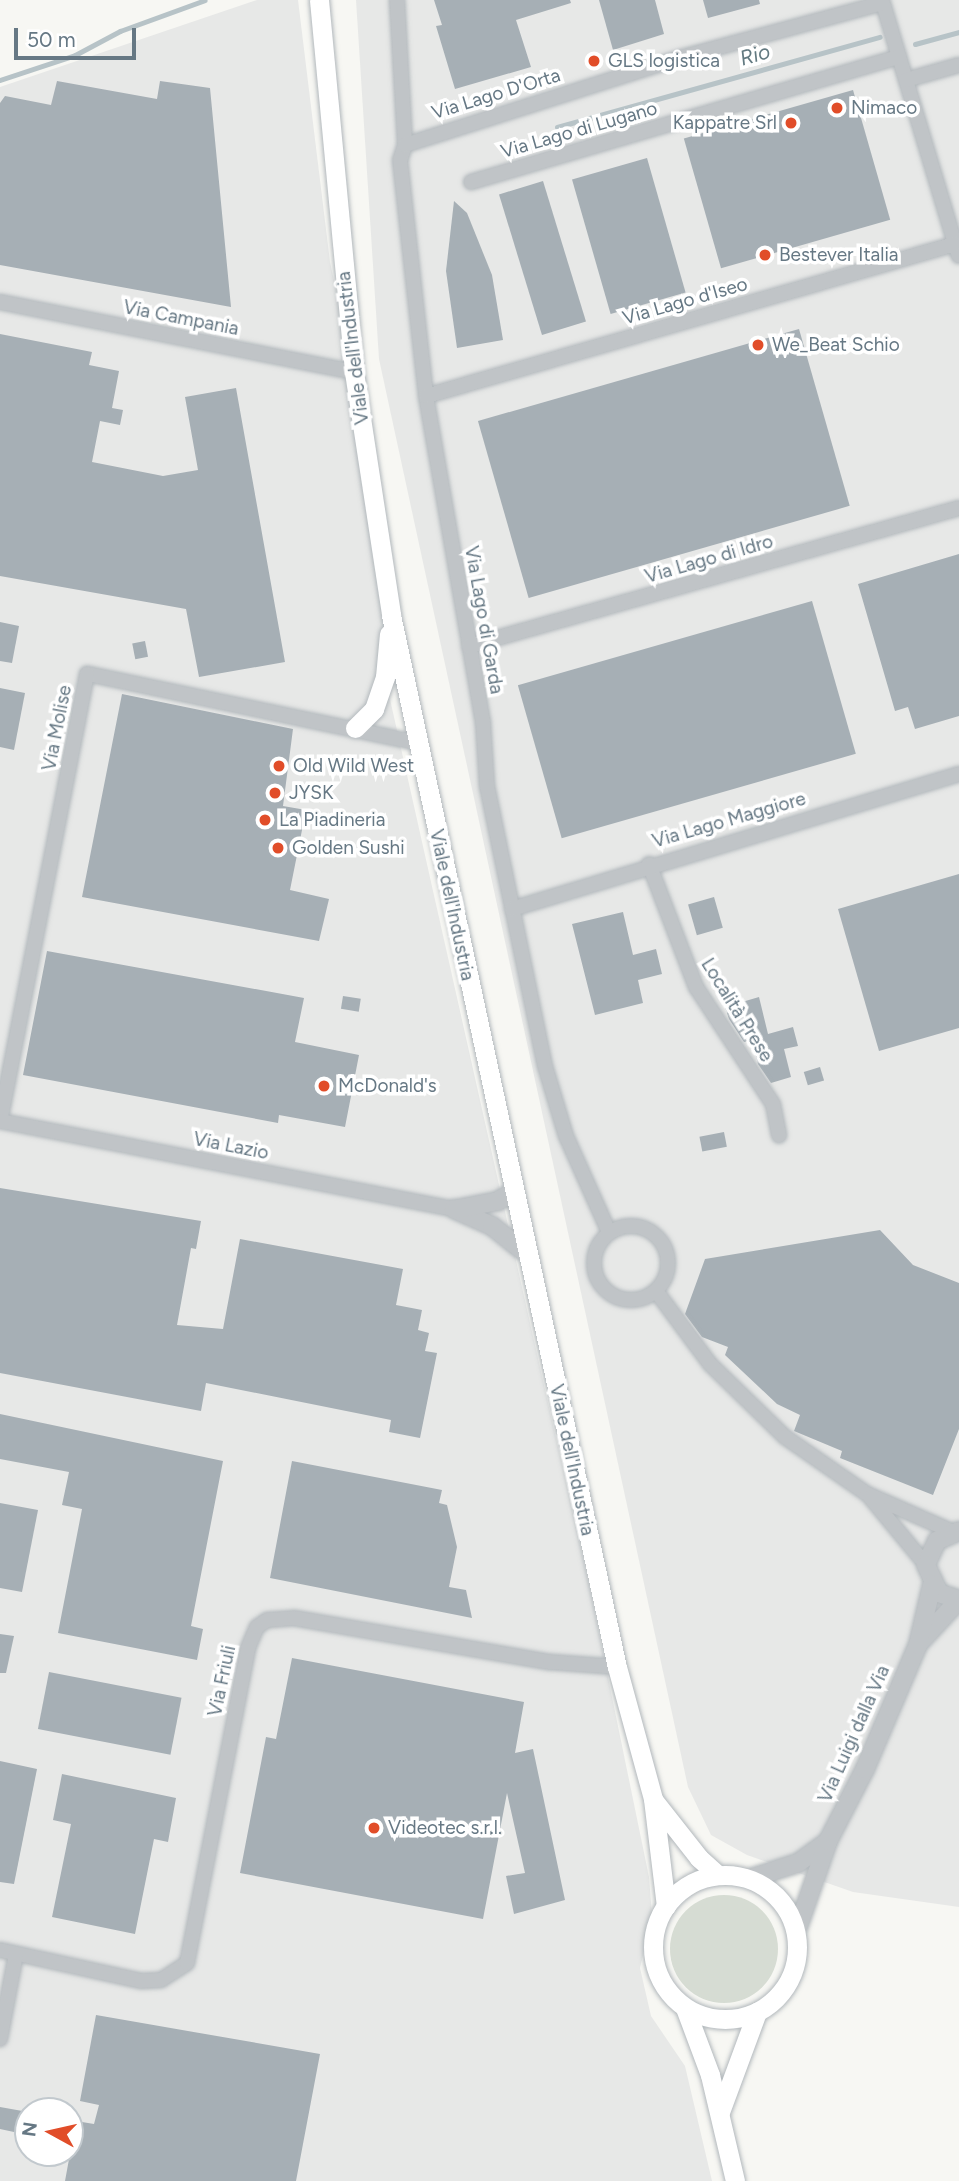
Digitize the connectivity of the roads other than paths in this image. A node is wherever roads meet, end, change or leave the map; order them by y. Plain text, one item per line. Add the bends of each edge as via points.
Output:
1 (319, 0) edge
2 (397, 0) edge
3 (883, 2) edge
4 (899, 57) junction
5 (959, 65) edge
6 (906, 80) junction
7 (405, 145) junction
8 (471, 182) dead end
9 (957, 250) edge
10 (0, 302) edge
11 (354, 372) junction
12 (426, 396) junction
13 (959, 508) edge
14 (391, 615) junction
15 (469, 646) junction
16 (355, 728) junction
17 (418, 743) junction
18 (959, 774) edge
19 (649, 864) junction
20 (512, 909) junction
21 (0, 1121) edge
22 (779, 1135) dead end
23 (514, 1191) junction
24 (454, 1209) junction
25 (610, 1232) junction
26 (527, 1254) junction
27 (656, 1291) junction
28 (867, 1494) junction
29 (956, 1532) edge
30 (926, 1565) junction
31 (932, 1585) junction
32 (959, 1600) edge
33 (918, 1645) junction
34 (617, 1667) junction
35 (653, 1799) junction
36 (828, 1840) junction
37 (718, 1875) junction
38 (748, 1878) junction
39 (666, 1906) junction
40 (796, 1933) junction
41 (0, 1950) edge
42 (16, 1954) junction
43 (685, 2008) junction
44 (757, 2012) junction
45 (0, 2039) edge
46 (720, 2112) junction
47 (735, 2181) edge

1 - 11 main road, Viale dell'Industria
2 - 7 street, Via Lago di Garda
3 - 4 street
3 - 7 street, Via Lago D'Orta via 679,58
4 - 6 street
4 - 8 street, Via Lago di Lugano
5 - 6 street
6 - 9 street
7 - 12 street, Via Lago di Garda via 400,160
9 - 12 street, Via Lago d'Iseo
10 - 11 street, Via Campania
11 - 14 main road, Viale dell'Industria
12 - 15 street, Via Lago di Garda
13 - 15 street, Via Lago di Idro
14 - 16 main road via 385,677 374,709
14 - 17 main road, Viale dell'Industria
15 - 20 street, Via Lago di Garda via 483,722 487,786
16 - 17 street, Via Molise
16 - 21 street, Via Molise via 87,674
17 - 23 main road, Viale dell'Industria
18 - 19 street, Via Lago Maggiore
19 - 20 street, Via Lago Maggiore
19 - 22 street, Località Prese via 696,987 773,1104
20 - 25 street, Via Lago di Garda via 545,1066 563,1124
21 - 24 street, Via Lazio
23 - 24 street via 498,1201
23 - 26 main road, Viale dell'Industria
24 - 26 street via 492,1226
25 - 27 street via 641,1227 660,1239 668,1261
25 - 27 street via 601,1241 594,1264 602,1287 611,1295 634,1301
26 - 34 main road, Viale dell'Industria
27 - 28 street via 710,1364 785,1437
28 - 29 street
28 - 30 street
29 - 30 street via 937,1541
30 - 31 street
31 - 32 street
31 - 33 street, Via Luigi dalla Via
32 - 33 street, Via Luigi dalla Via
33 - 36 street, Via Luigi dalla Via via 865,1769
34 - 35 main road, Viale dell'Industria
34 - 42 street, Via Friuli via 551,1662 294,1618 267,1620 257,1627 248,1648 187,1963 174,1975 141,1981
35 - 37 main road, Viale dell'Industria
35 - 39 main road, Viale dell'Industria
36 - 38 street, Via Luigi dalla Via via 798,1863
36 - 40 street, Via Luigi dalla Via
37 - 38 main road
37 - 39 main road via 689,1885
38 - 40 main road via 779,1900
39 - 43 main road, Viale dell'Industria via 657,1923 654,1961 666,1987
40 - 44 main road via 795,1962 785,1988
41 - 42 street
42 - 45 street
43 - 44 main road via 708,2018 733,2020
43 - 46 main road, Viale dell'Industria
44 - 46 main road
46 - 47 main road, Viale dell'Industria

